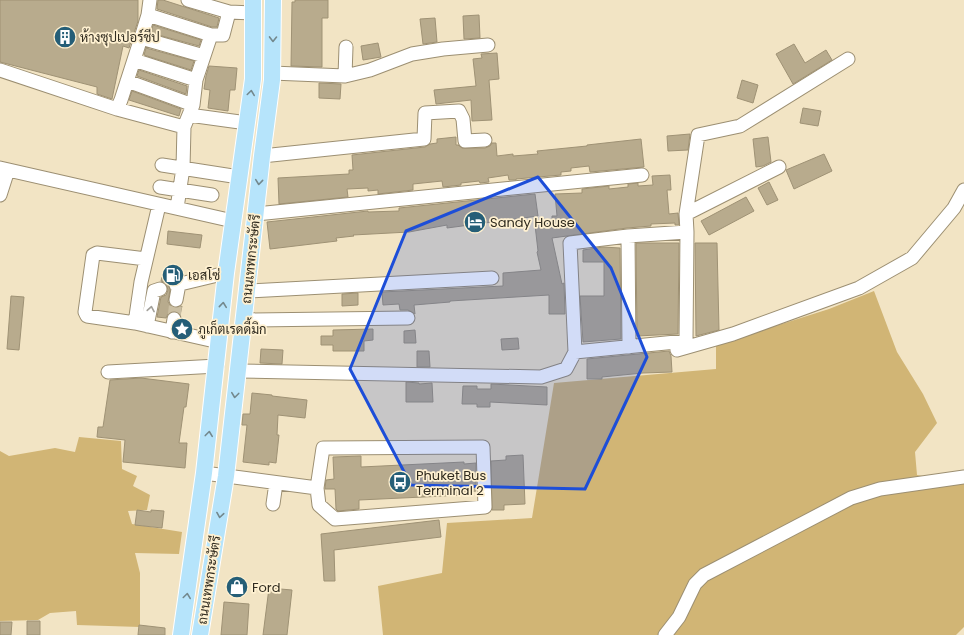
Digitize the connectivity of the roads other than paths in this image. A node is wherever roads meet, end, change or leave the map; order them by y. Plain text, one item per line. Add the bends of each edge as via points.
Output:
1 (150, 0) edge
2 (188, 0) edge
3 (273, 0) edge
4 (253, 6) edge
5 (229, 12) junction
6 (148, 15) junction
7 (211, 35) junction
8 (141, 38) junction
9 (488, 45) dead end
10 (346, 47) dead end
11 (204, 56) junction
12 (848, 59) dead end
13 (134, 60) junction
14 (0, 70) edge
15 (272, 73) junction
16 (345, 76) junction
17 (196, 80) junction
18 (127, 81) junction
19 (117, 108) junction
20 (189, 115) junction
21 (247, 123) junction
22 (485, 140) dead end
23 (262, 156) junction
24 (162, 165) dead end
25 (779, 167) dead end
26 (183, 168) junction
27 (4, 169) edge
28 (642, 175) dead end
29 (239, 177) junction
30 (160, 187) dead end
31 (964, 190) edge
32 (180, 191) junction
33 (0, 195) edge
34 (212, 195) dead end
35 (159, 205) junction
36 (959, 207) edge
37 (177, 208) junction
38 (256, 214) junction
39 (686, 214) junction
40 (233, 221) junction
41 (687, 232) junction
42 (628, 236) junction
43 (146, 259) junction
44 (226, 273) junction
45 (492, 278) dead end
46 (160, 288) dead end
47 (248, 291) junction
48 (176, 300) tunnel mouth
49 (408, 318) dead end
50 (244, 320) junction
51 (141, 324) junction
52 (219, 342) junction
53 (675, 342) junction
54 (629, 347) junction
55 (575, 352) junction
56 (217, 366) junction
57 (238, 371) junction
58 (108, 372) dead end
59 (204, 473) junction
60 (226, 476) junction
61 (964, 476) edge
62 (276, 483) junction
63 (317, 488) junction
64 (273, 504) dead end
65 (181, 635) edge
66 (200, 635) edge
67 (665, 635) edge

1 - 6 street
2 - 5 street
3 -> 15 main road, ถนนเทพกระษัตรี
4 - 5 street
21 -> 4 main road, ถนนเทพกระษัตรี via 253,79
5 - 7 street via 223,36
6 - 7 street
6 - 8 street
7 - 11 street
8 - 11 street
8 - 13 street
9 - 16 street via 412,54 370,70
10 - 16 street
11 - 17 street
12 - 39 street via 740,126 698,135
13 - 17 street
13 - 18 street
14 - 19 street
15 - 16 street
15 - 23 main road, ถนนเทพกระษัตรี
17 - 20 street
18 - 19 street
18 - 20 street
19 - 20 street
20 - 21 street
20 - 26 street
21 - 29 main road, ถนนเทพกระษัตรี
22 - 23 street via 465,141 463,119 459,111 425,113 424,139
23 -> 38 main road, ถนนเทพกระษัตรี
24 - 26 street
25 - 39 street
26 - 29 street
26 - 32 street
27 - 33 street
27 - 35 street
28 - 38 street
29 - 40 main road, ถนนเทพกระษัตรี
30 - 32 street
31 - 36 street
32 - 34 street
32 - 37 street
35 - 37 street
35 - 43 street
36 - 53 street via 912,258 859,288 733,334 675,351
37 - 40 street
38 - 47 main road, ถนนเทพกระษัตรี
39 - 41 street
40 - 44 main road, ถนนเทพกระษัตรี
41 - 42 street
41 - 53 street via 686,341
42 - 54 street
42 - 55 street via 570,242
43 - 51 street via 141,282
43 - 51 street via 97,253 93,255 85,312 87,316
44 - 48 street via 177,284
52 -> 44 main road, ถนนเทพกระษัตรี
45 - 47 street
51 -> 46 street via 154,291
47 - 50 main road, ถนนเทพกระษัตรี
49 - 50 street
50 - 57 main road, ถนนเทพกระษัตรี
51 - 52 street via 173,325
52 - 56 main road, ถนนเทพกระษัตรี
53 - 54 street
54 - 55 street
55 - 57 street via 566,369 541,377
56 - 58 street
59 -> 56 main road, ถนนเทพกระษัตรี
57 -> 60 main road, ถนนเทพกระษัตรี
59 - 60 street
65 -> 59 main road, ถนนเทพกระษัตรี
60 - 62 street
60 -> 66 main road, ถนนเทพกระษัตรี
61 - 67 street via 880,489 850,498 704,575 695,584 679,616
62 - 63 street
62 - 64 street
63 - 63 street via 319,505 335,519 485,507 483,447 323,448

